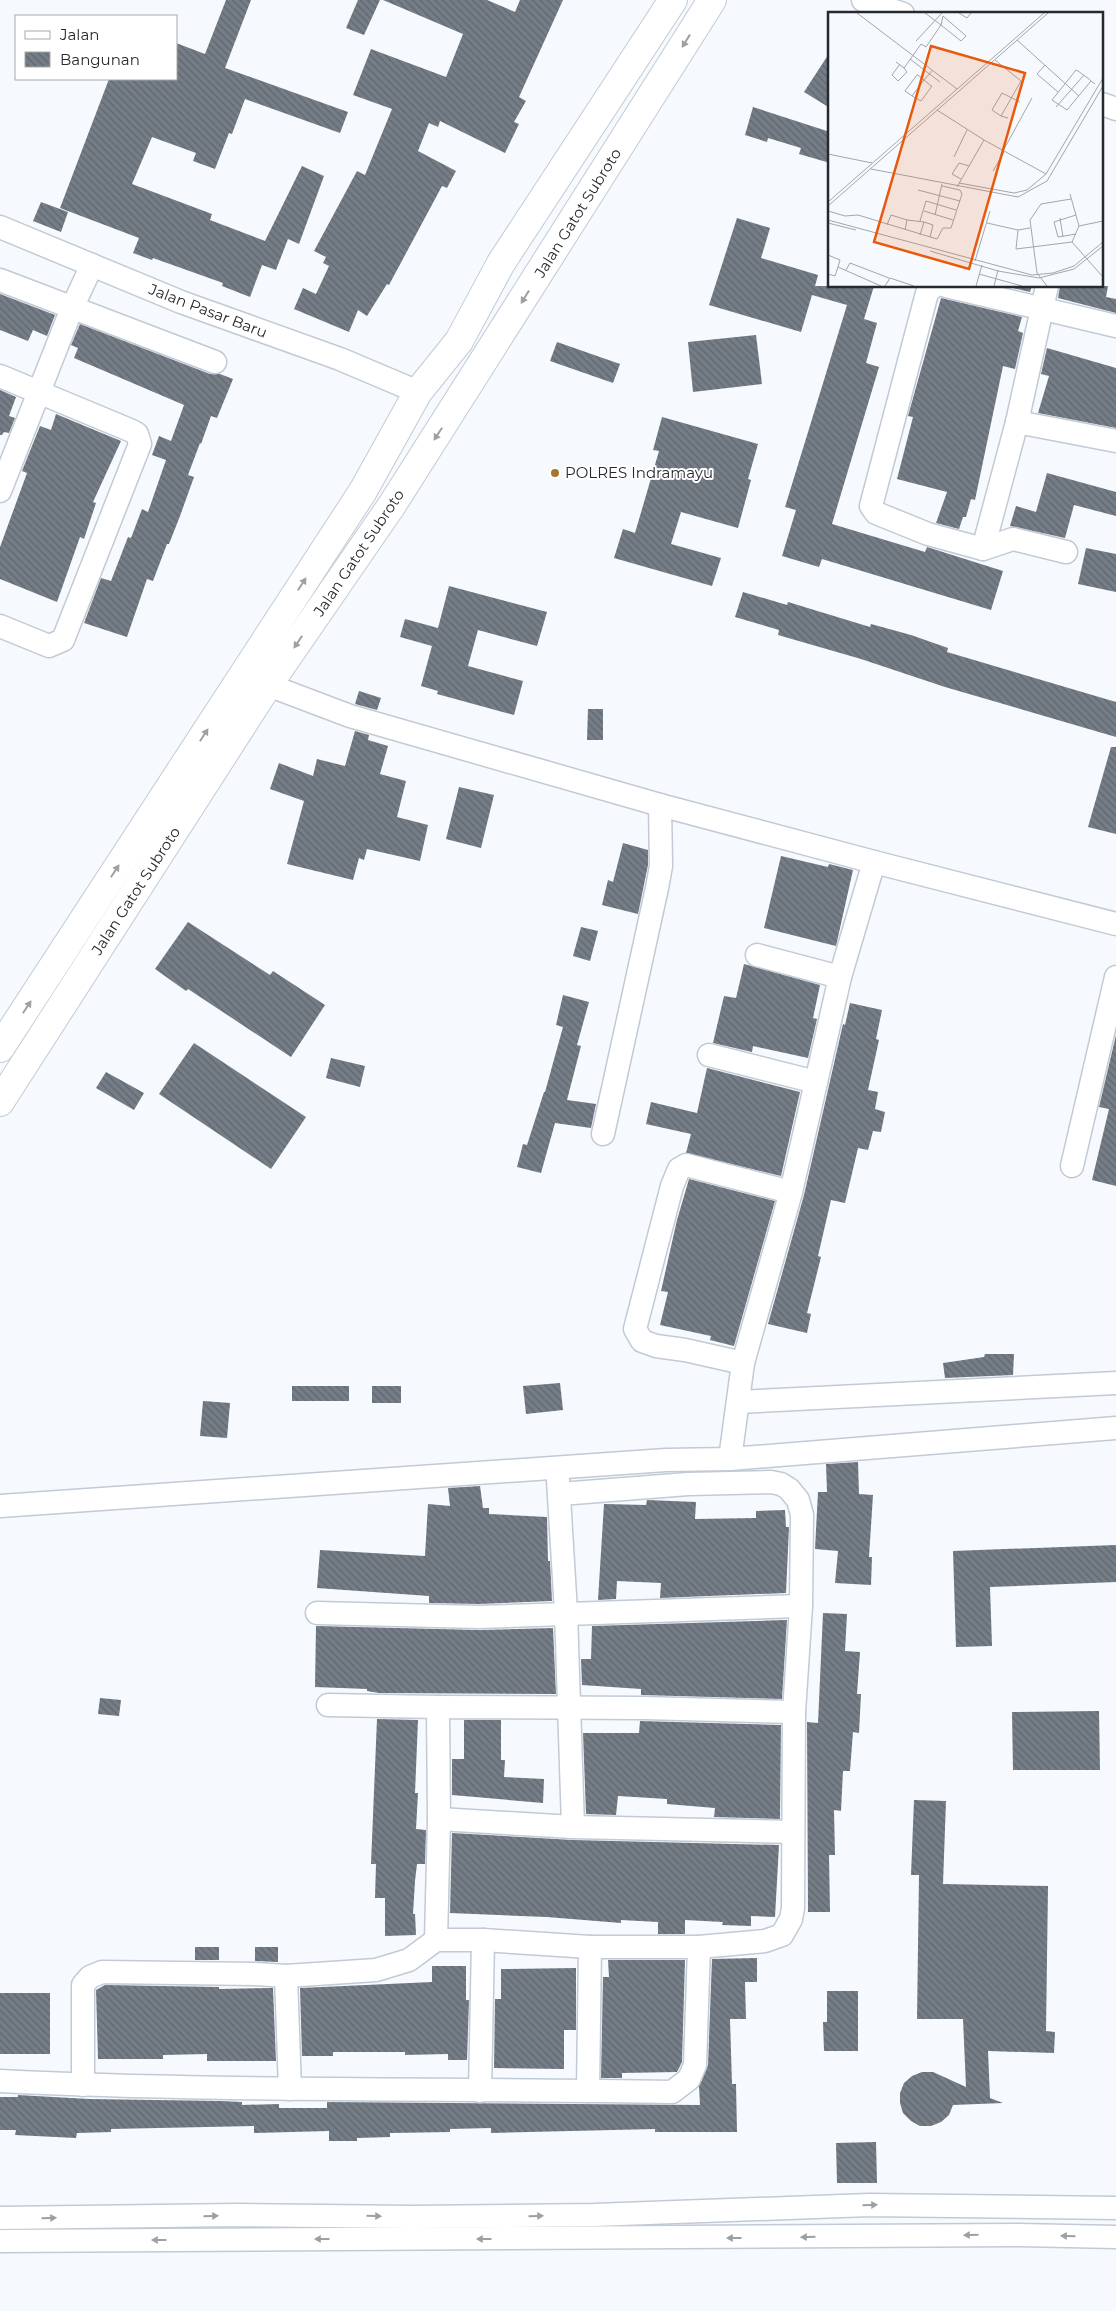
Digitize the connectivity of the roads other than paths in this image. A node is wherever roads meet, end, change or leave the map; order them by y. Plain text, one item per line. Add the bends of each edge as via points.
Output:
1 (673, 0) edge
2 (712, 0) edge
3 (863, 0) edge
4 (897, 12) edge
5 (1104, 105) edge
6 (1116, 109) edge
7 (0, 227) edge
8 (92, 265) junction
9 (0, 280) edge
10 (932, 288) edge
11 (955, 288) edge
12 (1046, 288) edge
13 (72, 308) junction
14 (1040, 308) junction
15 (1116, 326) edge
16 (215, 362) dead end
17 (0, 376) edge
18 (39, 392) junction
19 (418, 392) junction
20 (1018, 422) junction
21 (1116, 441) edge
22 (0, 491) edge
23 (983, 550) junction
24 (1066, 552) dead end
25 (0, 626) edge
26 (268, 685) junction
27 (660, 805) junction
28 (874, 862) junction
29 (1116, 924) edge
30 (758, 954) dead end
31 (840, 977) junction
32 (1116, 977) edge
33 (0, 1048) edge
34 (709, 1055) dead end
35 (816, 1082) junction
36 (0, 1102) edge
37 (604, 1134) dead end
38 (1072, 1166) dead end
39 (791, 1192) junction
40 (743, 1363) junction
41 (1116, 1383) edge
42 (738, 1407) junction
43 (1116, 1428) edge
44 (730, 1455) junction
45 (557, 1469) junction
46 (560, 1494) junction
47 (0, 1506) edge
48 (801, 1606) junction
49 (566, 1612) junction
50 (317, 1613) dead end
51 (328, 1705) dead end
52 (438, 1707) junction
53 (570, 1708) junction
54 (794, 1712) junction
55 (439, 1819) junction
56 (573, 1827) junction
57 (793, 1832) junction
58 (436, 1940) junction
59 (483, 1940) junction
60 (590, 1947) junction
61 (699, 1948) junction
62 (286, 1976) junction
63 (0, 2081) edge
64 (83, 2085) junction
65 (290, 2089) junction
66 (480, 2091) junction
67 (588, 2091) junction
68 (1022, 2208) junction
69 (1116, 2208) edge
70 (0, 2218) edge
71 (1019, 2235) junction
72 (1116, 2237) edge
73 (0, 2241) edge

1 - 19 street, Jalan Gatot Subroto via 501,263 459,341
2 -> 26 street, Jalan Gatot Subroto via 392,505
3 - 4 street
5 - 6 street
7 - 8 street, Jalan Pasar Baru
8 - 13 street
8 - 19 street, Jalan Pasar Baru via 180,302 340,359
9 - 13 street
10 - 23 street via 927,292 871,506 876,513 928,534
11 - 14 street
12 - 14 street
13 - 16 street
13 - 18 street
14 - 15 street
14 - 20 street
17 - 18 street
18 - 22 street
18 - 25 street via 132,431 139,439 139,448 63,640 49,646
33 -> 19 street, Jalan Gatot Subroto via 363,491
20 - 21 street
20 - 23 street
23 - 24 street via 1013,539
26 - 27 street via 350,716
26 - 36 street, Jalan Gatot Subroto
27 - 28 street
27 - 37 street via 661,866
28 - 29 street
28 - 31 street
30 - 31 street
31 - 35 street
32 - 38 street
34 - 35 street
35 - 39 street
39 - 40 street
39 - 40 street via 686,1165 679,1168 672,1186 635,1329 637,1335 642,1341 656,1346
40 - 42 street
41 - 42 street
42 - 44 street
43 - 44 street
44 - 45 street
45 - 46 street
45 - 47 street
46 - 48 street via 688,1484 781,1484 798,1500 802,1515
46 - 49 street
48 - 49 street
48 - 54 street
49 - 50 street via 479,1617
49 - 53 street
51 - 52 street
52 - 53 street
52 - 55 street
53 - 54 street
53 - 56 street
54 - 57 street
55 - 56 street
55 - 58 street
56 - 57 street
57 - 61 street via 793,1908 782,1935 766,1941
58 - 59 street
58 - 62 street via 409,1960 376,1970
59 - 60 street
59 - 66 street
60 - 61 street
60 - 67 street
61 - 67 street via 697,2050 689,2080 672,2092
62 - 64 street via 96,1974 83,1985
62 - 65 street
63 - 64 street
64 - 65 street
65 - 66 street
66 - 67 street
68 - 69 street
70 -> 68 street via 594,2215 869,2205
68 - 71 street
72 -> 71 street
71 -> 73 street

